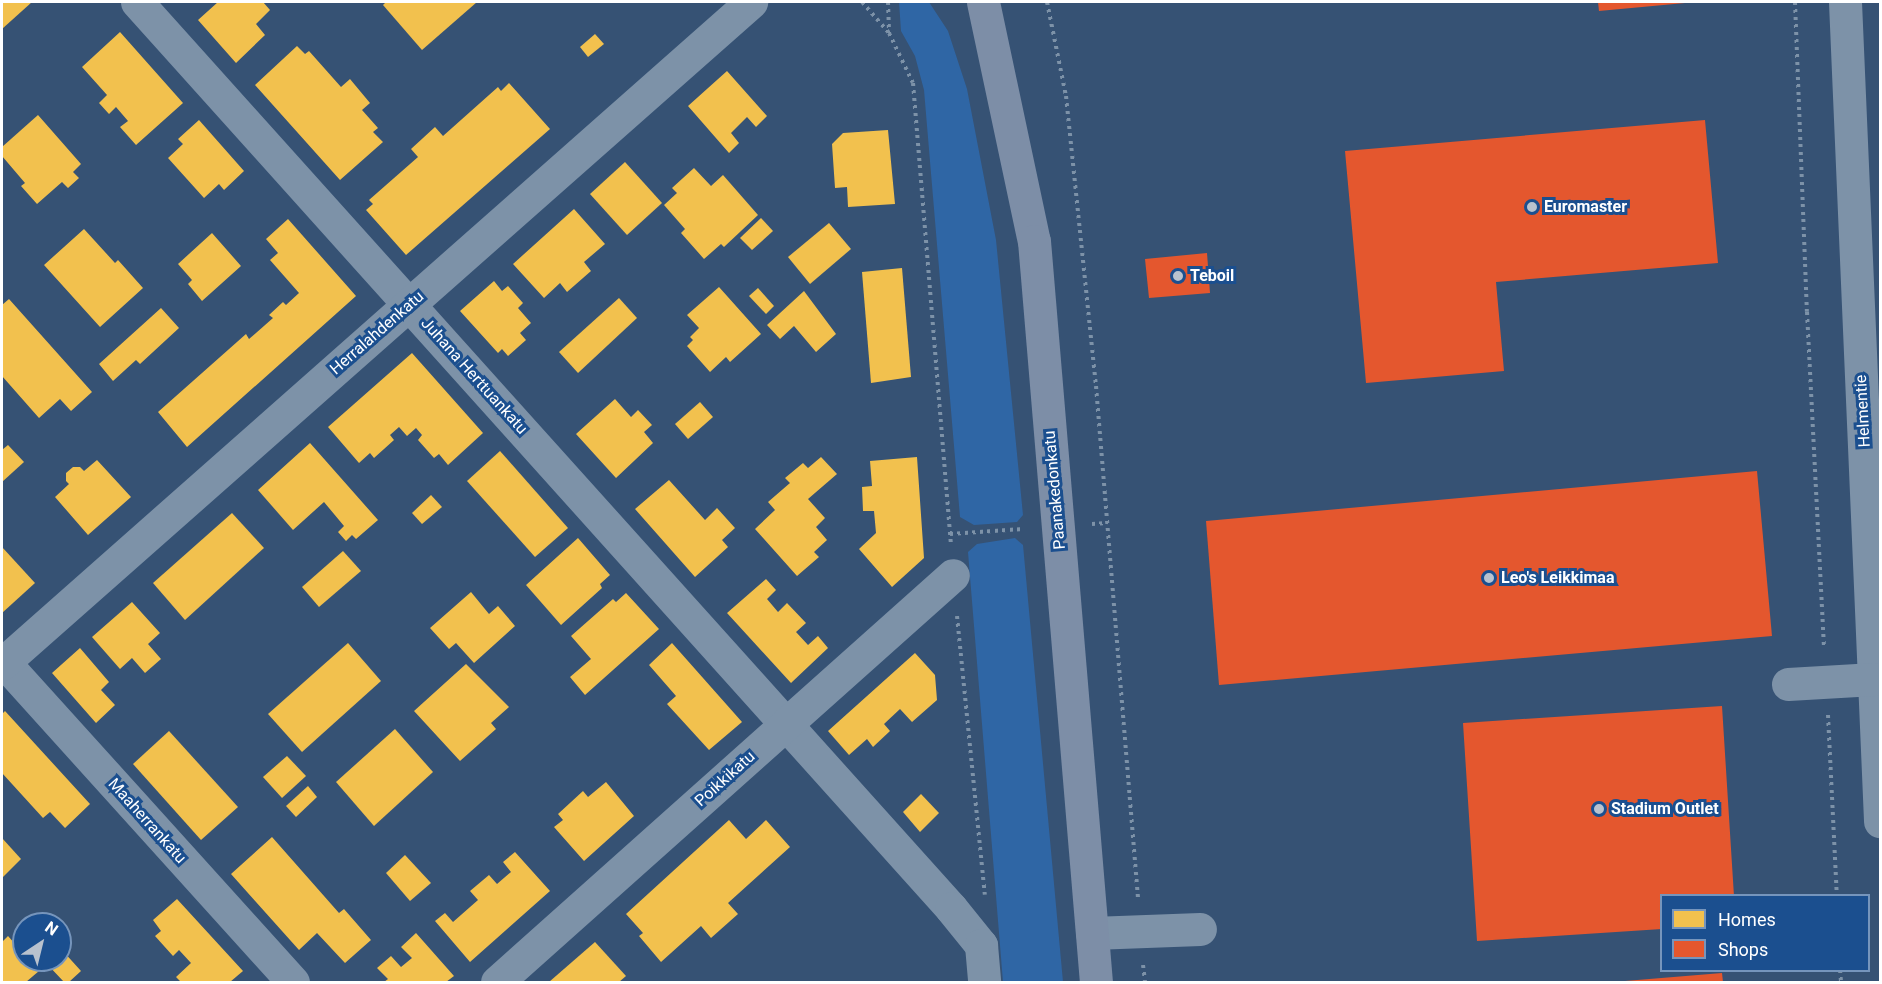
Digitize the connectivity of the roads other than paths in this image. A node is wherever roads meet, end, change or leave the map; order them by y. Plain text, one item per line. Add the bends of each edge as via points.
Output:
1 (137, 2) edge
2 (751, 2) edge
3 (983, 2) edge
4 (1845, 2) edge
5 (410, 304) junction
6 (953, 575) road end
7 (2, 662) edge
8 (1874, 679) junction
9 (1788, 684) dead end
10 (786, 725) junction
11 (1881, 821) edge
12 (1200, 929) dead end
13 (1092, 933) junction
14 (293, 982) edge
15 (497, 982) edge
16 (984, 982) edge
17 (1096, 982) edge

1 - 5 street, Juhana Herttuankatu
2 - 5 street, Herralahdenkatu
3 - 13 main road, Paanakedonkatu via 1034,241
4 - 8 street, Helmentie
5 - 7 street, Herralahdenkatu
5 - 10 street, Juhana Herttuankatu
6 - 10 street, Poikkikatu
7 - 14 street, Maaherrankatu
8 - 9 street
8 - 11 street, Helmentie
10 - 15 street, Poikkikatu
10 - 16 street via 981,945
12 - 13 street
13 - 17 main road, Paanakedonkatu

